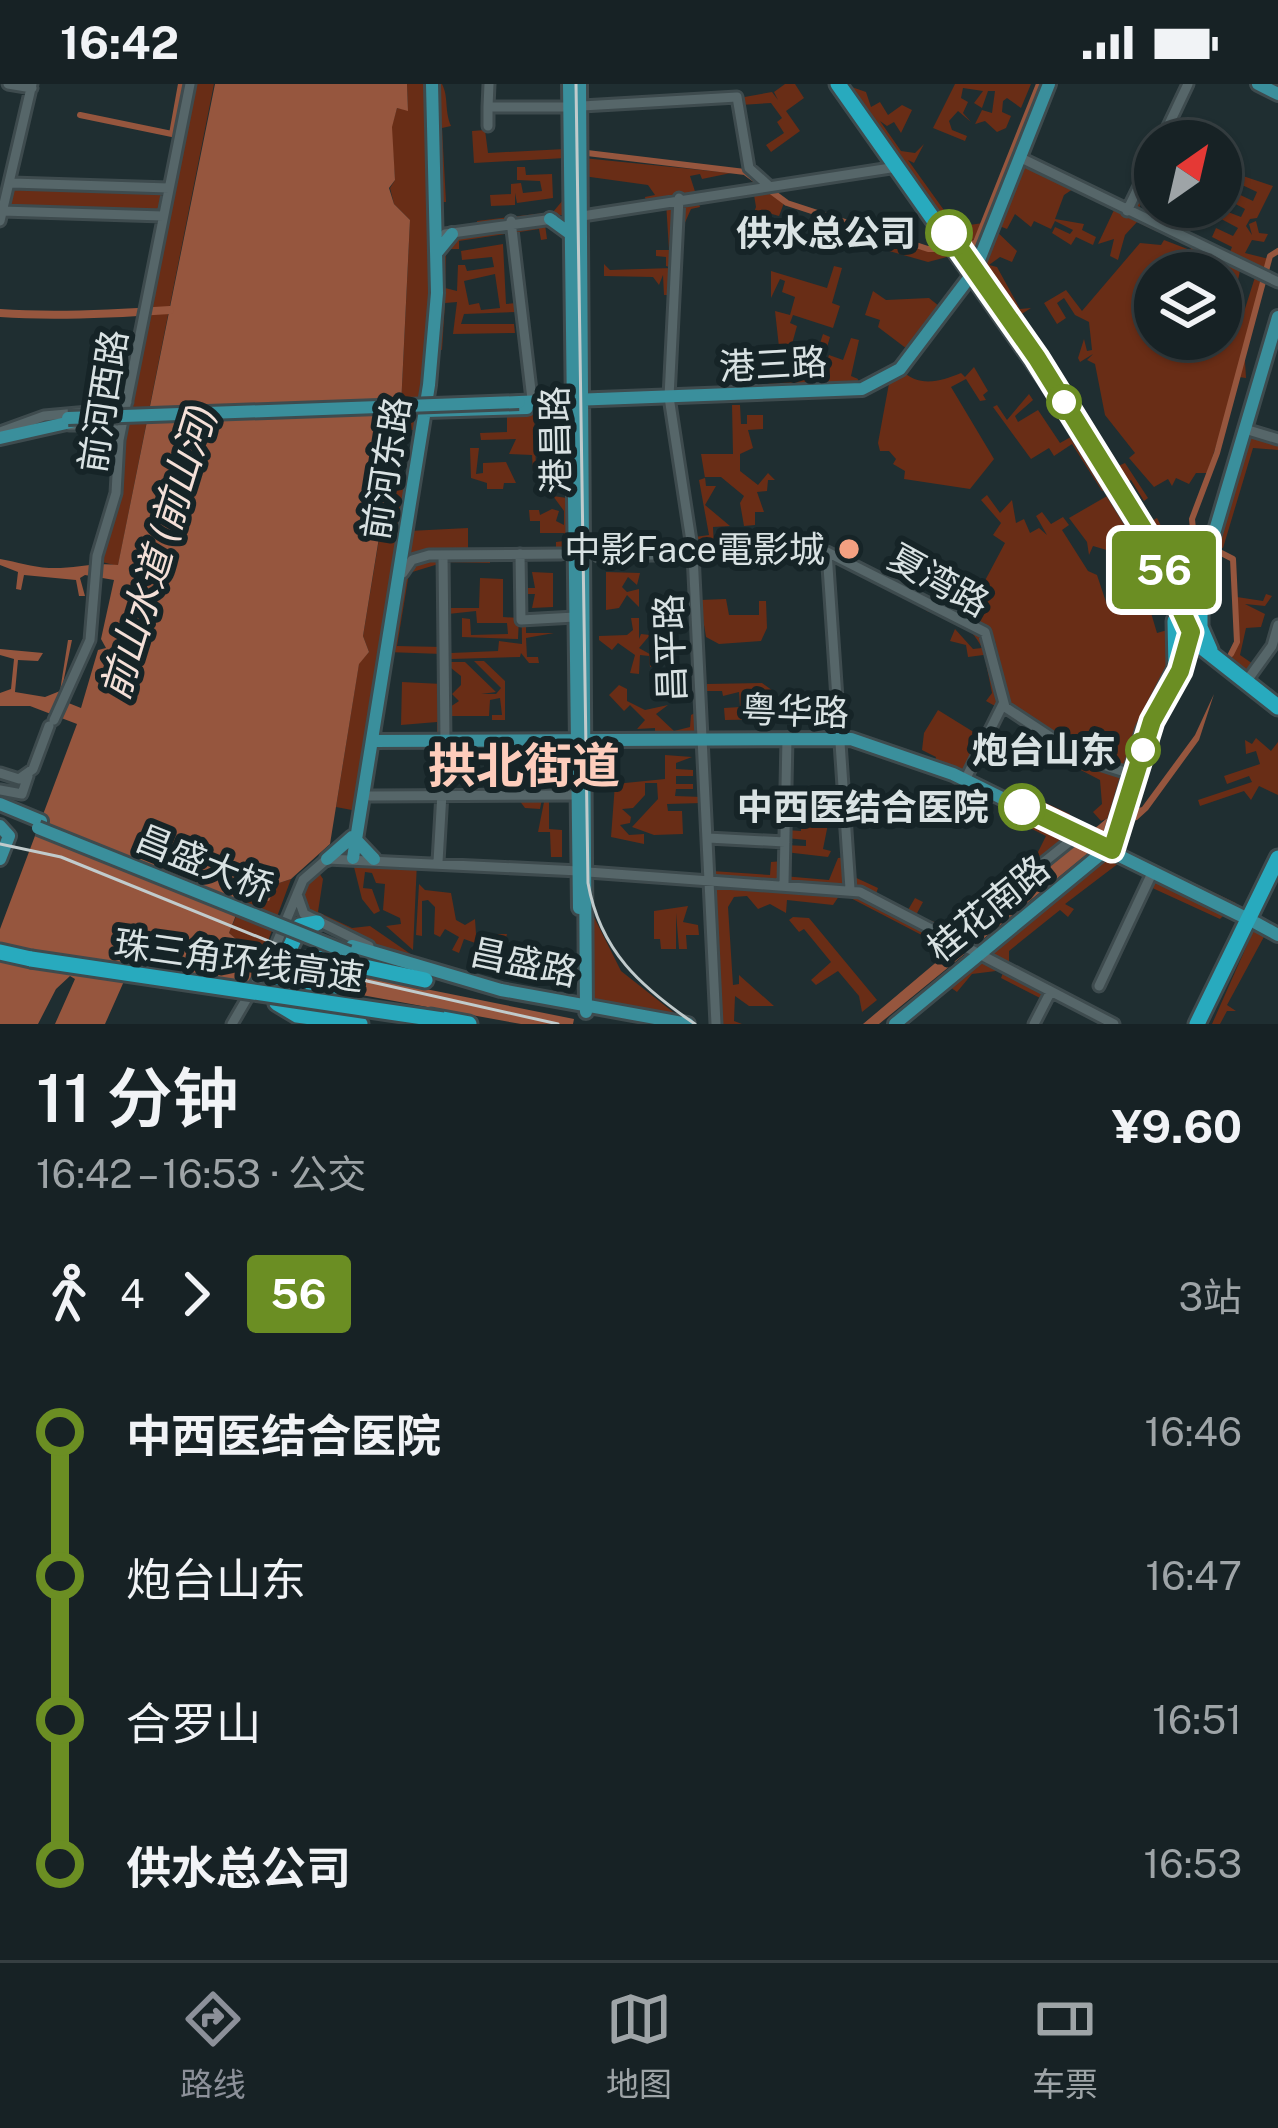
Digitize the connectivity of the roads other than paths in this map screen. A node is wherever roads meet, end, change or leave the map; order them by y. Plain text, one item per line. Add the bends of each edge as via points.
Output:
1 (8, 84) edge
2 (190, 84) edge
3 (430, 84) edge
4 (490, 84) edge
5 (569, 84) edge
6 (580, 84) edge
7 (841, 84) edge
8 (1049, 84) edge
9 (1188, 84) edge
10 (1258, 84) edge
11 (32, 86) edge
12 (1277, 88) edge
13 (488, 107) junction
14 (576, 107) junction
15 (1171, 120) edge
16 (488, 126) dead end
17 (1019, 157) junction
18 (892, 167) junction
19 (12, 183) junction
20 (169, 188) junction
21 (764, 188) junction
22 (1134, 195) edge
23 (679, 200) junction
24 (1126, 211) junction
25 (580, 214) junction
26 (1, 216) edge
27 (163, 216) junction
28 (553, 217) junction
29 (512, 223) junction
30 (440, 231) junction
31 (982, 251) joint
32 (971, 267) junction
33 (1278, 282) edge
34 (1278, 316) edge
35 (1278, 329) edge
36 (429, 385) junction
37 (582, 396) junction
38 (671, 399) junction
39 (127, 402) junction
40 (524, 402) junction
41 (552, 402) junction
42 (106, 410) junction
43 (426, 411) junction
44 (574, 422) junction
45 (105, 424) junction
46 (1247, 430) junction
47 (0, 436) edge
48 (1278, 439) edge
49 (119, 440) junction
50 (407, 522) junction
51 (580, 544) junction
52 (827, 552) junction
53 (520, 554) junction
54 (561, 554) junction
55 (694, 554) junction
56 (429, 555) junction
57 (443, 555) junction
58 (576, 565) junction
59 (398, 584) junction
60 (1186, 603) junction
61 (575, 617) junction
62 (1278, 625) edge
63 (1188, 632) junction
64 (1210, 653) junction
65 (1178, 669) junction
66 (1247, 681) junction
67 (1004, 704) junction
68 (1278, 704) edge
69 (375, 725) junction
70 (839, 737) junction
71 (787, 738) junction
72 (585, 739) junction
73 (701, 739) junction
74 (372, 741) junction
75 (446, 741) junction
76 (402, 742) junction
77 (368, 760) junction
78 (0, 773) edge
79 (30, 773) junction
80 (1131, 774) junction
81 (965, 780) junction
82 (0, 790) edge
83 (366, 795) junction
84 (442, 795) junction
85 (579, 795) junction
86 (0, 808) edge
87 (23, 808) dead end
88 (1121, 818) junction
89 (17, 824) dead end
90 (0, 826) edge
91 (354, 838) junction
92 (708, 838) junction
93 (784, 842) junction
94 (1096, 842) junction
95 (351, 858) junction
96 (1278, 858) edge
97 (327, 859) junction
98 (374, 859) junction
99 (438, 862) junction
100 (0, 863) edge
101 (583, 872) junction
102 (1154, 872) junction
103 (711, 879) junction
104 (1278, 881) edge
105 (784, 883) junction
106 (850, 890) junction
107 (298, 892) junction
108 (1253, 922) junction
109 (317, 923) junction
110 (1278, 934) edge
111 (947, 940) junction
112 (350, 950) joint
113 (971, 952) junction
114 (0, 958) edge
115 (294, 961) junction
116 (30, 963) junction
117 (419, 974) junction
118 (583, 977) junction
119 (1099, 986) dead end
120 (1050, 993) junction
121 (538, 997) junction
122 (587, 1008) junction
123 (443, 1020) junction
124 (717, 1023) edge
125 (232, 1024) edge
126 (360, 1024) edge
127 (411, 1024) edge
128 (469, 1024) edge
129 (656, 1024) edge
130 (688, 1024) edge
131 (895, 1024) edge
132 (906, 1024) edge
133 (1034, 1024) edge
134 (1114, 1024) edge
135 (1202, 1024) edge

1 - 11 street
2 - 20 street, 前河西路
3 - 30 main road, 前河东路
4 - 13 street
5 - 14 main road, 港昌路
6 - 14 main road, 港昌路
7 - 18 highway
8 - 17 main road
9 - 15 street
10 - 12 main road
11 - 19 street
13 - 14 street
13 - 16 street
14 - 21 street via 737,97 749,168
14 - 25 main road, 港昌路
17 - 24 street
17 - 31 main road
18 - 21 street
18 - 32 highway
19 - 20 street
19 - 26 street
20 - 27 street, 前河西路
21 - 23 street
22 - 24 street
23 - 25 street
23 - 38 street, 昌平路
24 - 33 street
25 - 28 main road
25 - 28 main road
25 - 37 main road, 港昌路
26 - 27 street
27 - 39 street, 前河西路
28 - 29 street
29 - 30 street
29 - 40 street
30 - 36 main road, 前河东路
30 - 91 main road, 前河东路 via 424,398
31 - 32 highway
32 - 38 main road, 港三路 via 901,368 872,387
32 - 60 highway
34 - 46 main road
35 - 46 main road
36 - 40 main road via 442,402
36 - 43 main road, 前河东路
37 - 38 main road, 港三路
37 - 41 main road, 港三路
37 - 41 main road
37 - 44 main road, 港昌路
37 - 51 main road, 港昌路
38 - 55 street, 昌平路
39 - 42 street
39 - 49 street, 前河西路
40 - 41 main road
40 - 47 main road, bridge via 69,420
41 - 43 main road
41 - 44 main road
42 - 45 street via 113,420
42 - 47 street via 44,416
43 - 50 main road, 前河东路
44 - 51 main road, 港昌路
45 - 47 street
45 - 49 street
46 - 48 street
46 - 60 main road, 桂花南路 via 1213,546
49 - 79 street, 前河西路 via 90,640
50 - 56 street via 410,548
50 - 59 main road, 前河东路
51 - 54 street
51 - 55 street, 夏湾路 via 598,556
51 - 58 main road, 港昌路
51 - 72 main road, 港昌路
52 - 55 street, 夏湾路
52 - 67 street, 夏湾路 via 985,632
52 - 70 street
53 - 54 street
53 - 57 street
53 - 61 street via 521,620
54 - 58 street
55 - 73 street, 昌平路
56 - 57 street
56 - 59 street via 409,562
57 - 75 street
58 - 61 main road, 港昌路
59 - 69 main road, 前河东路
60 - 63 highway
60 - 63 main road, 桂花南路
60 - 64 highway
60 - 65 highway
61 - 72 main road, 港昌路
62 - 66 street
63 - 64 highway
63 - 65 main road, 桂花南路
64 - 65 highway
64 - 66 highway
65 - 80 main road, 桂花南路 via 1148,719
65 - 88 main road, 桂花南路
66 - 68 highway
67 - 80 street via 1070,751
67 - 81 street
69 - 74 main road, 前河东路
69 - 76 main road
70 - 71 main road, 粤华路
70 - 81 main road, 粤华路
70 - 106 street
71 - 73 main road, 粤华路
71 - 93 street
72 - 73 main road, 粤华路
72 - 75 main road, 粤华路
72 - 85 main road, 港昌路
72 - 101 main road, 港昌路
73 - 92 street, 昌平路
74 - 76 main road, 粤华路
74 - 77 main road, 前河东路
75 - 76 main road, 粤华路
75 - 84 street
76 - 77 main road via 381,745
77 - 83 main road, 前河东路
78 - 79 street
79 - 82 street via 22,794
79 - 87 street, 前河西路
80 - 88 main road, 桂花南路
81 - 94 main road, 粤华路
83 - 84 street
83 - 91 main road, 前河东路
84 - 85 street
84 - 99 street
85 - 101 main road, 港昌路
86 - 112 main road, 昌盛大桥, bridge
88 - 94 main road, 桂花南路
89 - 100 street
90 - 100 main road via 8,836
91 - 95 main road, 前河东路
91 - 97 main road
91 - 98 main road
92 - 93 street
92 - 103 street, 昌平路
93 - 105 street
94 - 102 main road, 粤华路
94 - 111 street
94 - 113 main road, 桂花南路
95 - 97 street
95 - 98 street
96 - 108 highway
97 - 107 street
98 - 99 street
99 - 101 street
101 - 103 street
101 - 118 main road, 港昌路
102 - 108 main road, 粤华路
102 - 119 street
103 - 105 street
103 - 124 street, 昌平路
104 - 108 highway
105 - 106 street
106 - 111 street
107 - 109 street via 300,910
107 - 125 street
108 - 110 main road, 粤华路
108 - 135 highway
109 - 115 highway via 302,925
109 - 117 street
111 - 113 street
112 - 117 main road, 昌盛路
113 - 120 street
113 - 131 main road, 桂花南路
113 - 132 main road, 桂花南路
114 - 116 highway
115 - 117 highway via 318,957
115 - 123 highway, bridge via 311,993
115 - 126 highway via 276,991 280,1006
116 - 123 highway, 珠三角环线高速, bridge
116 - 127 highway, 珠三角环线高速, bridge
117 - 121 main road, 昌盛路
117 - 122 main road, 昌盛路
118 - 121 main road via 567,997
118 - 122 main road, 港昌路
118 - 122 main road
120 - 133 street
120 - 134 street
121 - 122 main road, 昌盛路
122 - 129 main road, 昌盛路
122 - 130 main road, 昌盛路
123 - 128 highway, 珠三角环线高速

